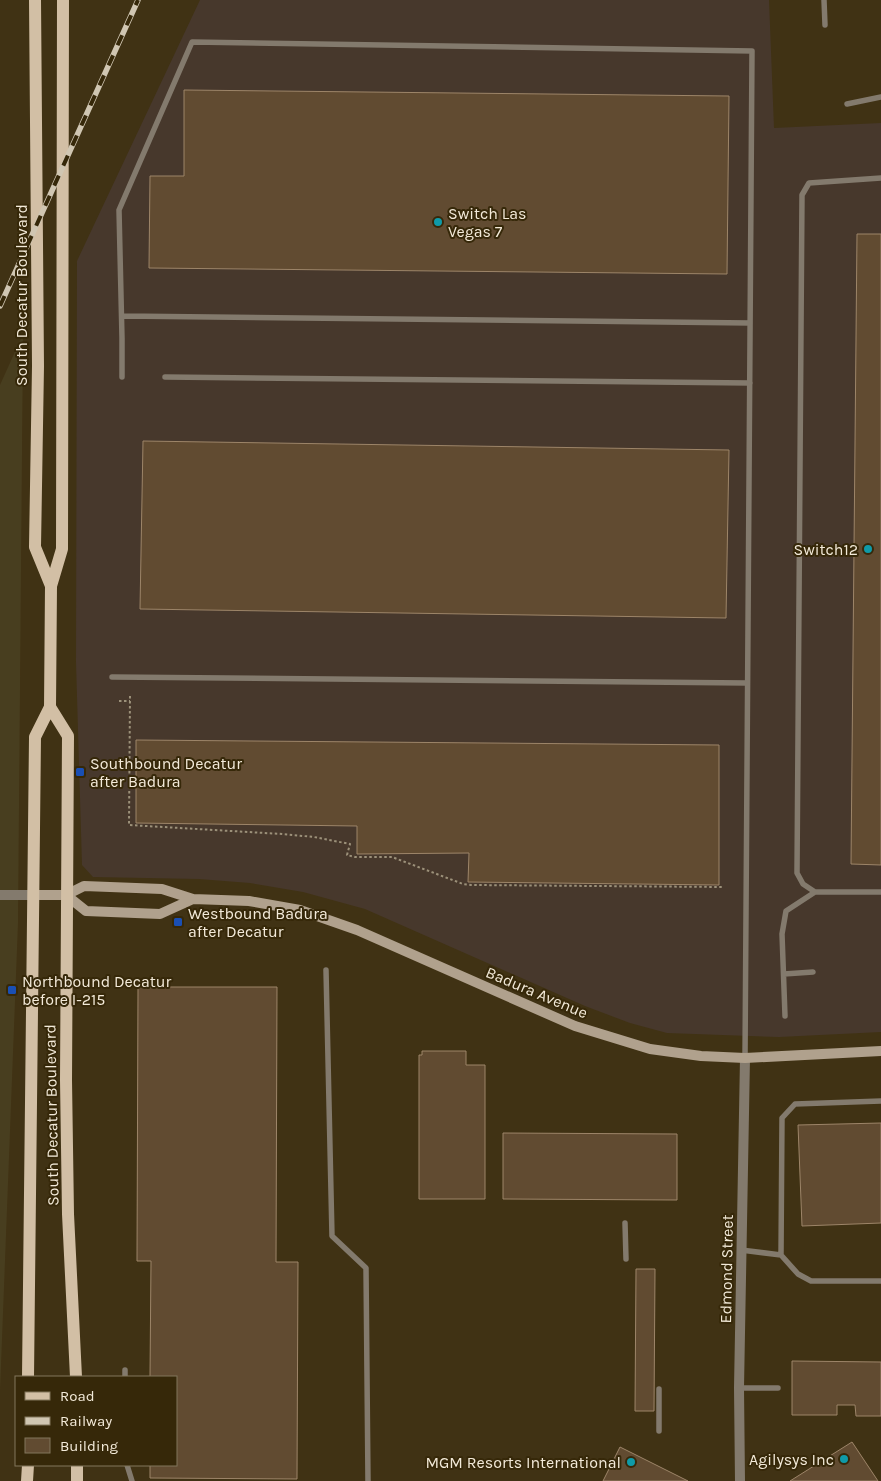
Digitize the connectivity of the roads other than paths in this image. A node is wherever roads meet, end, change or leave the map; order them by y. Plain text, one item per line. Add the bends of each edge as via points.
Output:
1 (35, 0) edge
2 (63, 0) edge
3 (824, 0) edge
4 (825, 25) dead end
5 (881, 96) edge
6 (847, 104) dead end
7 (881, 178) edge
8 (122, 316) junction
9 (750, 323) junction
10 (122, 377) dead end
11 (165, 377) dead end
12 (750, 383) junction
13 (51, 586) junction
14 (112, 677) dead end
15 (748, 682) junction
16 (50, 707) junction
17 (815, 892) junction
18 (881, 892) edge
19 (0, 895) edge
20 (34, 895) junction
21 (66, 896) junction
22 (193, 899) junction
23 (326, 970) dead end
24 (813, 972) dead end
25 (784, 974) junction
26 (785, 1016) dead end
27 (881, 1051) edge
28 (745, 1058) junction
29 (881, 1101) edge
30 (625, 1223) dead end
31 (741, 1250) junction
32 (781, 1255) junction
33 (626, 1259) dead end
34 (881, 1281) edge
35 (126, 1370) dead end
36 (28, 1376) edge
37 (76, 1376) edge
38 (125, 1376) edge
39 (739, 1388) junction
40 (778, 1388) dead end
41 (658, 1389) dead end
42 (658, 1431) dead end
43 (28, 1466) edge
44 (77, 1466) edge
45 (127, 1466) edge
46 (27, 1481) edge
47 (77, 1481) edge
48 (132, 1481) edge
49 (368, 1481) edge
50 (740, 1481) edge

1 - 13 main road, South Decatur Boulevard via 38,366 35,547
2 - 13 main road, South Decatur Boulevard via 62,549
3 - 4 lane
5 - 6 lane
7 - 17 lane via 809,182 802,195 797,873 803,884
8 - 9 lane
8 - 9 lane via 118,210 192,42 752,51
8 - 10 lane
9 - 12 lane
11 - 12 lane
12 - 15 lane
13 - 16 main road, South Decatur Boulevard
14 - 15 lane
15 - 28 lane
16 - 20 main road, South Decatur Boulevard via 35,737
16 - 21 main road, South Decatur Boulevard via 68,736
17 - 18 lane
17 - 25 lane via 786,911 782,934
19 - 20 street, Badura Avenue
20 - 21 main road, Badura Avenue
20 - 36 main road, South Decatur Boulevard
21 - 22 main road, Badura Avenue via 84,886 162,889
21 - 22 main road, Badura Avenue via 86,911 151,914 160,914
21 - 37 main road, South Decatur Boulevard via 68,1214
22 - 28 main road, Badura Avenue via 249,901 300,910 357,930 575,1026 650,1049
23 - 49 lane via 332,1236 366,1268
24 - 25 lane
25 - 26 lane
27 - 28 main road, Badura Avenue
28 - 31 street, Edmond Street
29 - 32 lane via 795,1104 782,1118
30 - 33 lane
31 - 32 lane
31 - 39 street, Edmond Street
32 - 34 lane via 798,1274 811,1281
35 - 38 lane
39 - 40 lane
39 - 50 street, Edmond Street
41 - 42 lane
43 - 46 main road
44 - 47 main road
45 - 48 lane

